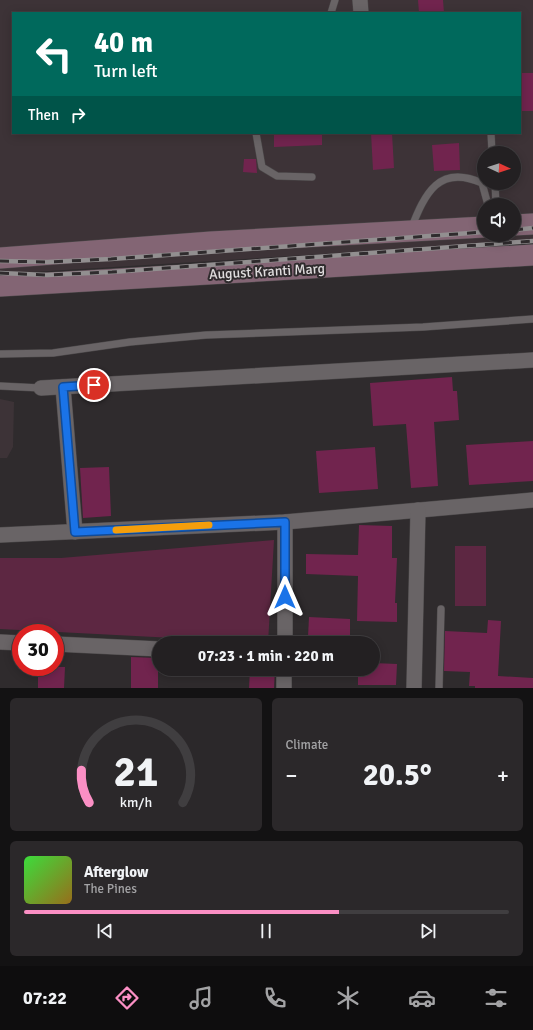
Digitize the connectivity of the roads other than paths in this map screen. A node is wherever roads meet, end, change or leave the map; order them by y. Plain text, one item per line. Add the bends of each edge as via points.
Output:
1 (335, 0) edge
2 (360, 0) edge
3 (331, 12) edge
4 (361, 12) edge
5 (256, 134) edge
6 (491, 134) edge
7 (492, 146) edge
8 (312, 177) dead end
9 (486, 198) edge
10 (533, 224) edge
11 (521, 225) edge
12 (477, 227) edge
13 (410, 231) junction
14 (533, 255) edge
15 (0, 258) edge
16 (0, 286) edge
17 (533, 319) edge
18 (0, 354) edge
19 (533, 360) edge
20 (0, 386) edge
21 (63, 387) junction
22 (41, 388) joint
23 (533, 500) edge
24 (418, 510) junction
25 (285, 522) junction
26 (75, 532) junction
27 (0, 535) edge
28 (441, 610) dead end
29 (285, 636) edge
30 (0, 642) edge
31 (12, 643) edge
32 (64, 644) edge
33 (152, 649) edge
34 (284, 676) edge
35 (284, 688) edge
36 (414, 688) edge
37 (439, 688) edge

1 - 3 lane
2 - 4 street
5 - 8 lane via 262,167 277,176
6 - 7 lane
9 - 13 lane via 482,184 469,178 442,180 430,190
10 - 11 main road
12 - 13 main road
13 - 15 main road via 211,242
14 - 16 main road, August Kranti Marg
17 - 18 lane via 423,327 206,335 53,353
19 - 21 street
20 - 22 lane
21 - 22 street
21 - 26 street
23 - 24 street
24 - 25 street
24 - 36 street
25 - 26 street
25 - 29 street
26 - 27 street
28 - 37 lane
30 - 31 street
32 - 33 street
34 - 35 street

